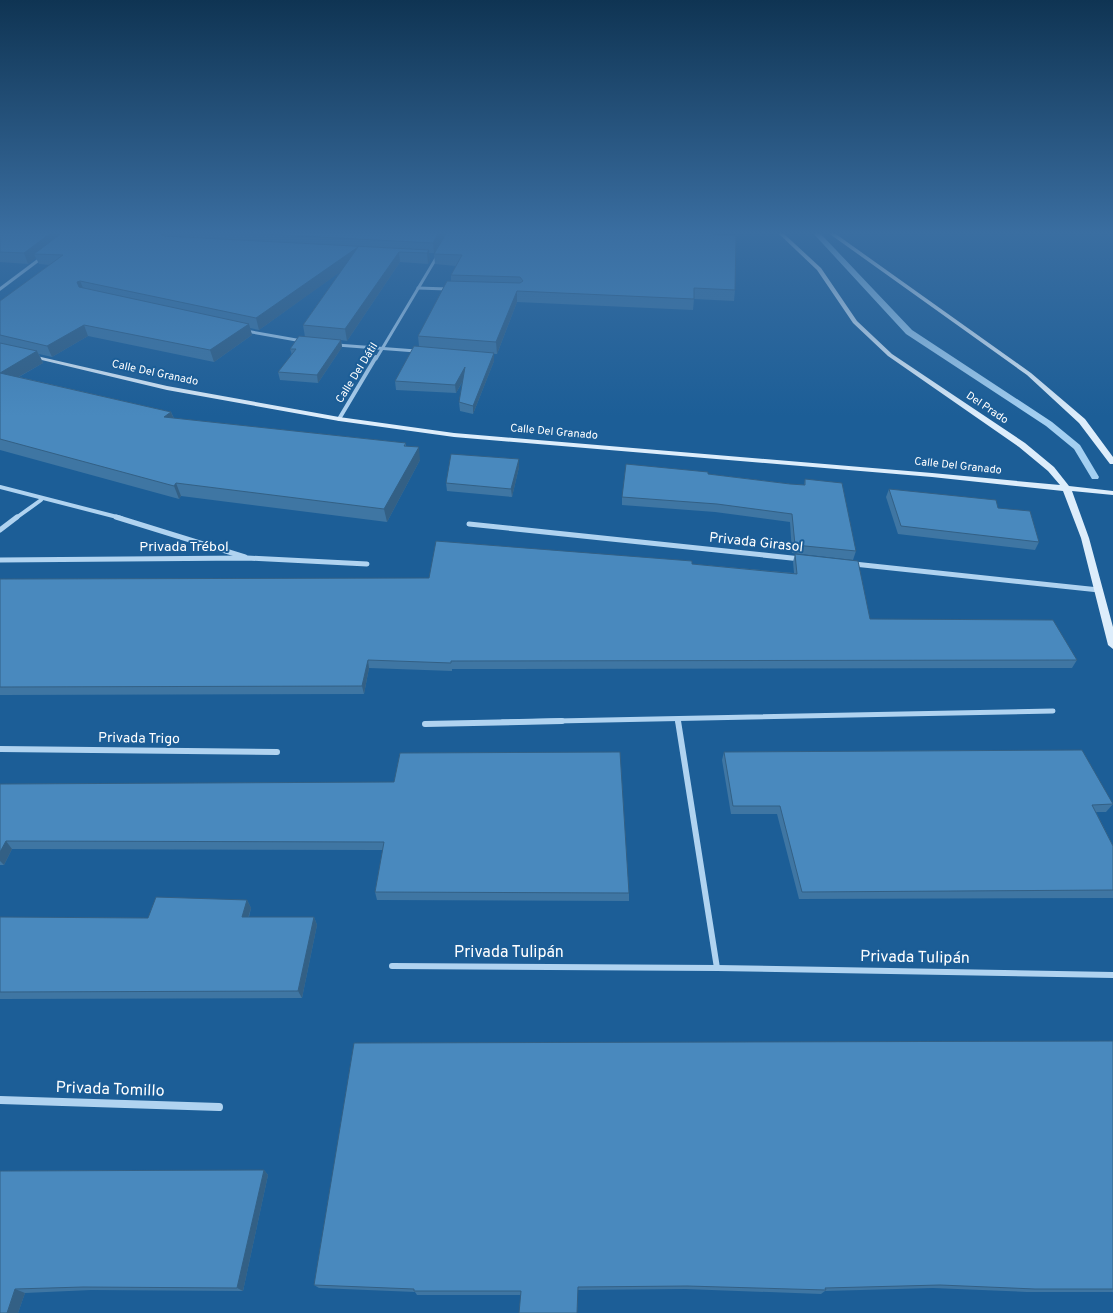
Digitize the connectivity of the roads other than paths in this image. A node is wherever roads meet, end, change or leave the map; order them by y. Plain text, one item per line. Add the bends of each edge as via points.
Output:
1 (415, 293) edge
2 (835, 293) edge
3 (915, 293) edge
4 (244, 330) edge
5 (308, 342) edge
6 (335, 345) edge
7 (383, 349) junction
8 (422, 352) edge
9 (18, 354) edge
10 (339, 419) junction
11 (1113, 462) edge
12 (0, 488) edge
13 (1067, 489) junction
14 (1113, 494) edge
15 (42, 500) junction
16 (470, 524) dead end
17 (0, 530) edge
18 (248, 558) junction
19 (803, 559) edge
20 (0, 560) edge
21 (367, 564) dead end
22 (852, 564) edge
23 (1100, 590) junction
24 (1113, 645) edge
25 (1052, 711) dead end
26 (678, 720) junction
27 (425, 724) dead end
28 (0, 748) edge
29 (277, 752) dead end
30 (392, 966) dead end
31 (717, 968) junction
32 (1113, 975) edge
33 (0, 1100) edge
34 (219, 1107) dead end

1 - 7 street, Calle Del Dátil
2 - 13 main road, Del Prado via 855,322 890,355 1022,445 1051,469
3 - 11 main road via 1029,374 1082,421
4 - 5 street
6 - 7 street
7 - 8 street
7 - 10 street, Calle Del Dátil
9 - 10 main road, Calle Del Granado via 167,388
10 - 13 main road, Calle Del Granado via 454,435
12 - 15 street
13 - 14 main road, Calle Del Granado
13 - 23 main road, Del Prado
15 - 17 street
15 - 18 street via 141,524
16 - 19 street, Privada Girasol
18 - 20 street, Privada Trébol
18 - 21 street, Privada Trébol
22 - 23 street
23 - 24 main road, Del Prado
25 - 26 street
26 - 27 street
26 - 31 street
28 - 29 street, Privada Trigo
30 - 31 street, Privada Tulipán
31 - 32 street, Privada Tulipán
33 - 34 street, Privada Tomillo

